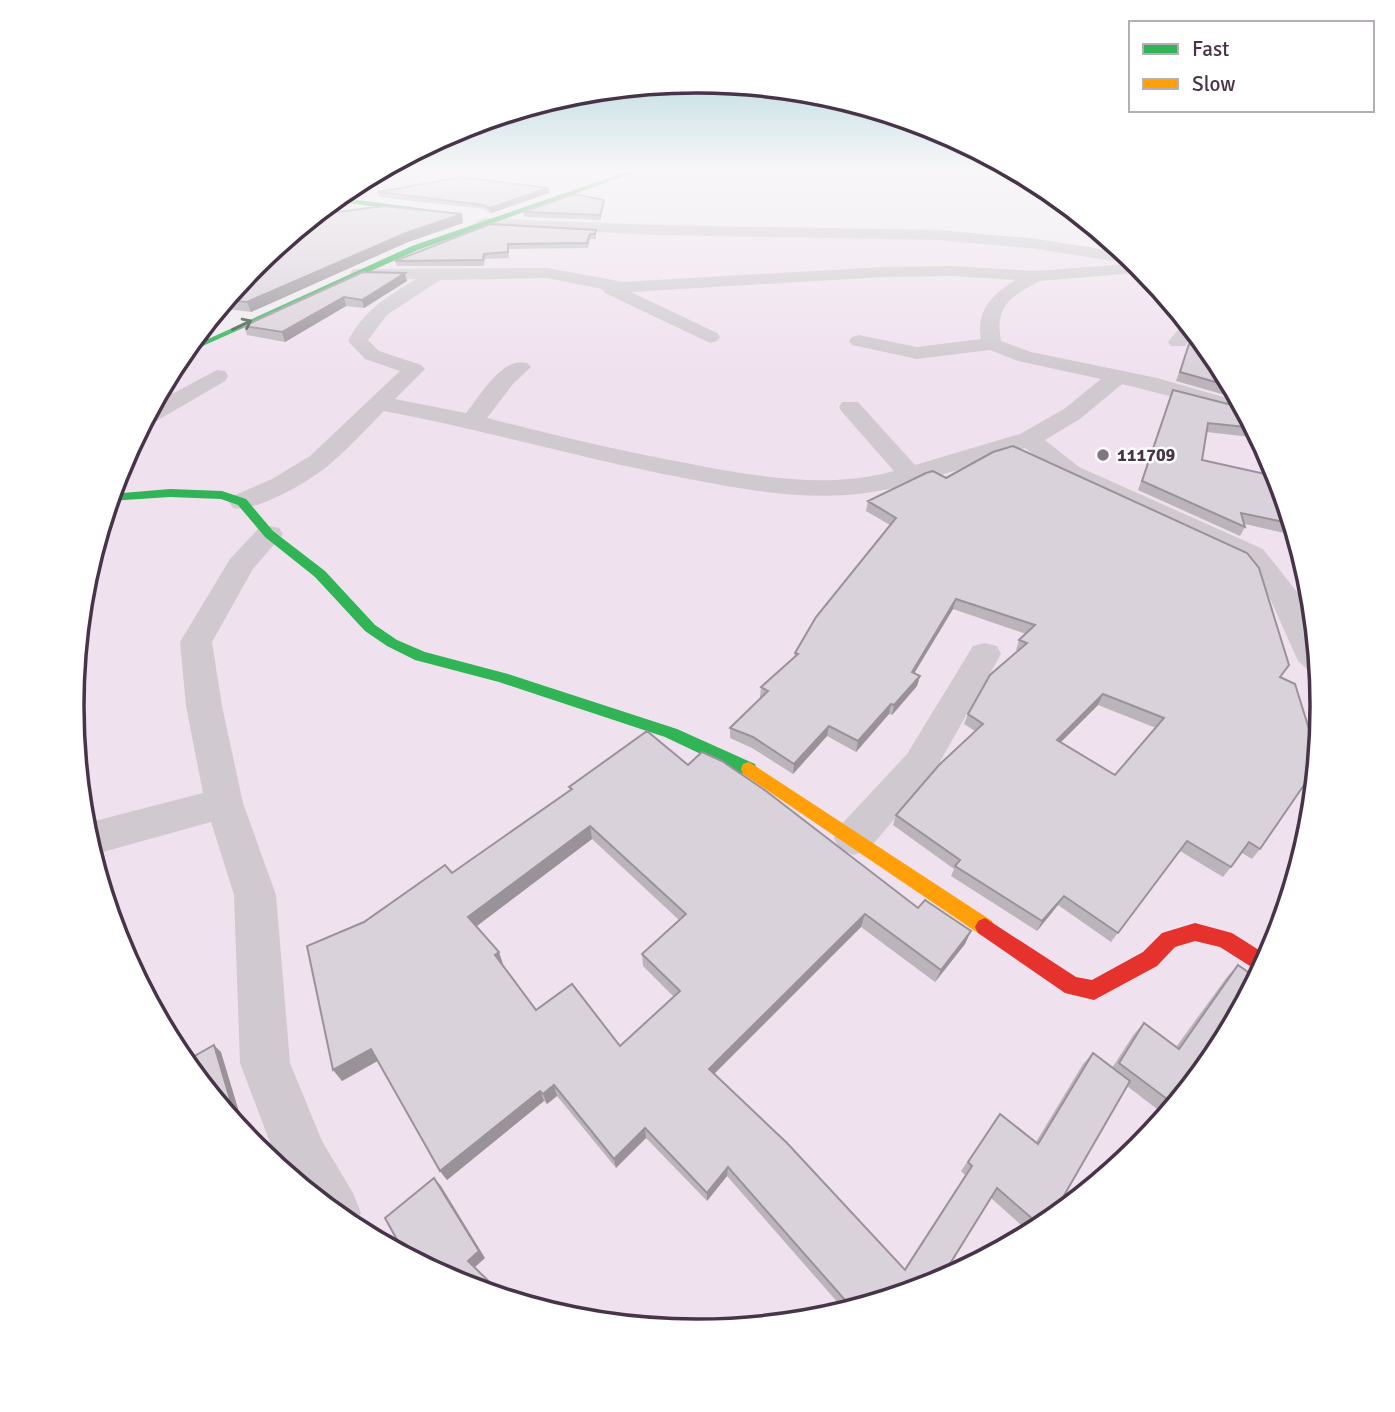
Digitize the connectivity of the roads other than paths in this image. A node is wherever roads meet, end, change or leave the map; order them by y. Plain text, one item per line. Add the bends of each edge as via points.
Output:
1 (423, 238) edge
2 (432, 238) edge
3 (545, 238) edge
4 (970, 238) edge
5 (1113, 255) edge
6 (1128, 269) edge
7 (356, 273) junction
8 (547, 273) junction
9 (436, 275) junction
10 (1036, 276) junction
11 (604, 285) junction
12 (261, 300) edge
13 (1184, 333) edge
14 (710, 337) dead end
15 (859, 341) dead end
16 (1178, 342) dead end
17 (992, 344) junction
18 (202, 345) edge
19 (520, 367) dead end
20 (217, 376) dead end
21 (1118, 376) junction
22 (379, 403) junction
23 (850, 407) dead end
24 (1233, 407) edge
25 (161, 409) edge
26 (472, 421) junction
27 (1029, 439) junction
28 (911, 475) junction
29 (121, 497) edge
30 (242, 502) junction
31 (269, 534) junction
32 (1308, 649) edge
33 (985, 654) dead end
34 (224, 803) junction
35 (99, 837) edge
36 (854, 838) junction
37 (1256, 959) edge
38 (321, 1190) edge

1 - 12 main road
2 - 7 main road
3 - 8 street via 541,249
4 - 5 street
6 - 10 street
7 - 9 street
18 -> 7 main road
8 - 9 street
8 - 11 street
9 - 22 street via 380,312 361,331 358,341 372,355 414,369
10 - 11 street via 883,272 660,286
10 - 17 street via 994,306 986,324
11 - 14 street
13 - 16 street
15 - 17 street via 917,353
17 - 21 street via 1025,357
19 - 26 street
20 - 25 street
21 - 24 street
21 - 27 street via 1072,414
22 - 26 street
22 - 30 street via 319,461
23 - 28 street
26 - 28 street via 608,456 743,482 823,488 877,484
27 - 28 street
27 - 32 street via 1070,472 1253,555 1282,592
29 - 30 main road via 222,495
30 - 31 main road
31 - 34 street via 240,565 196,642
31 - 36 main road via 320,574 370,628 392,643 420,656 671,733 737,761
33 - 36 street via 920,764
34 - 35 street
34 - 38 street via 254,895 264,1063 303,1160
36 - 37 main road via 1072,986 1094,990 1150,959 1169,940 1195,932 1225,939

